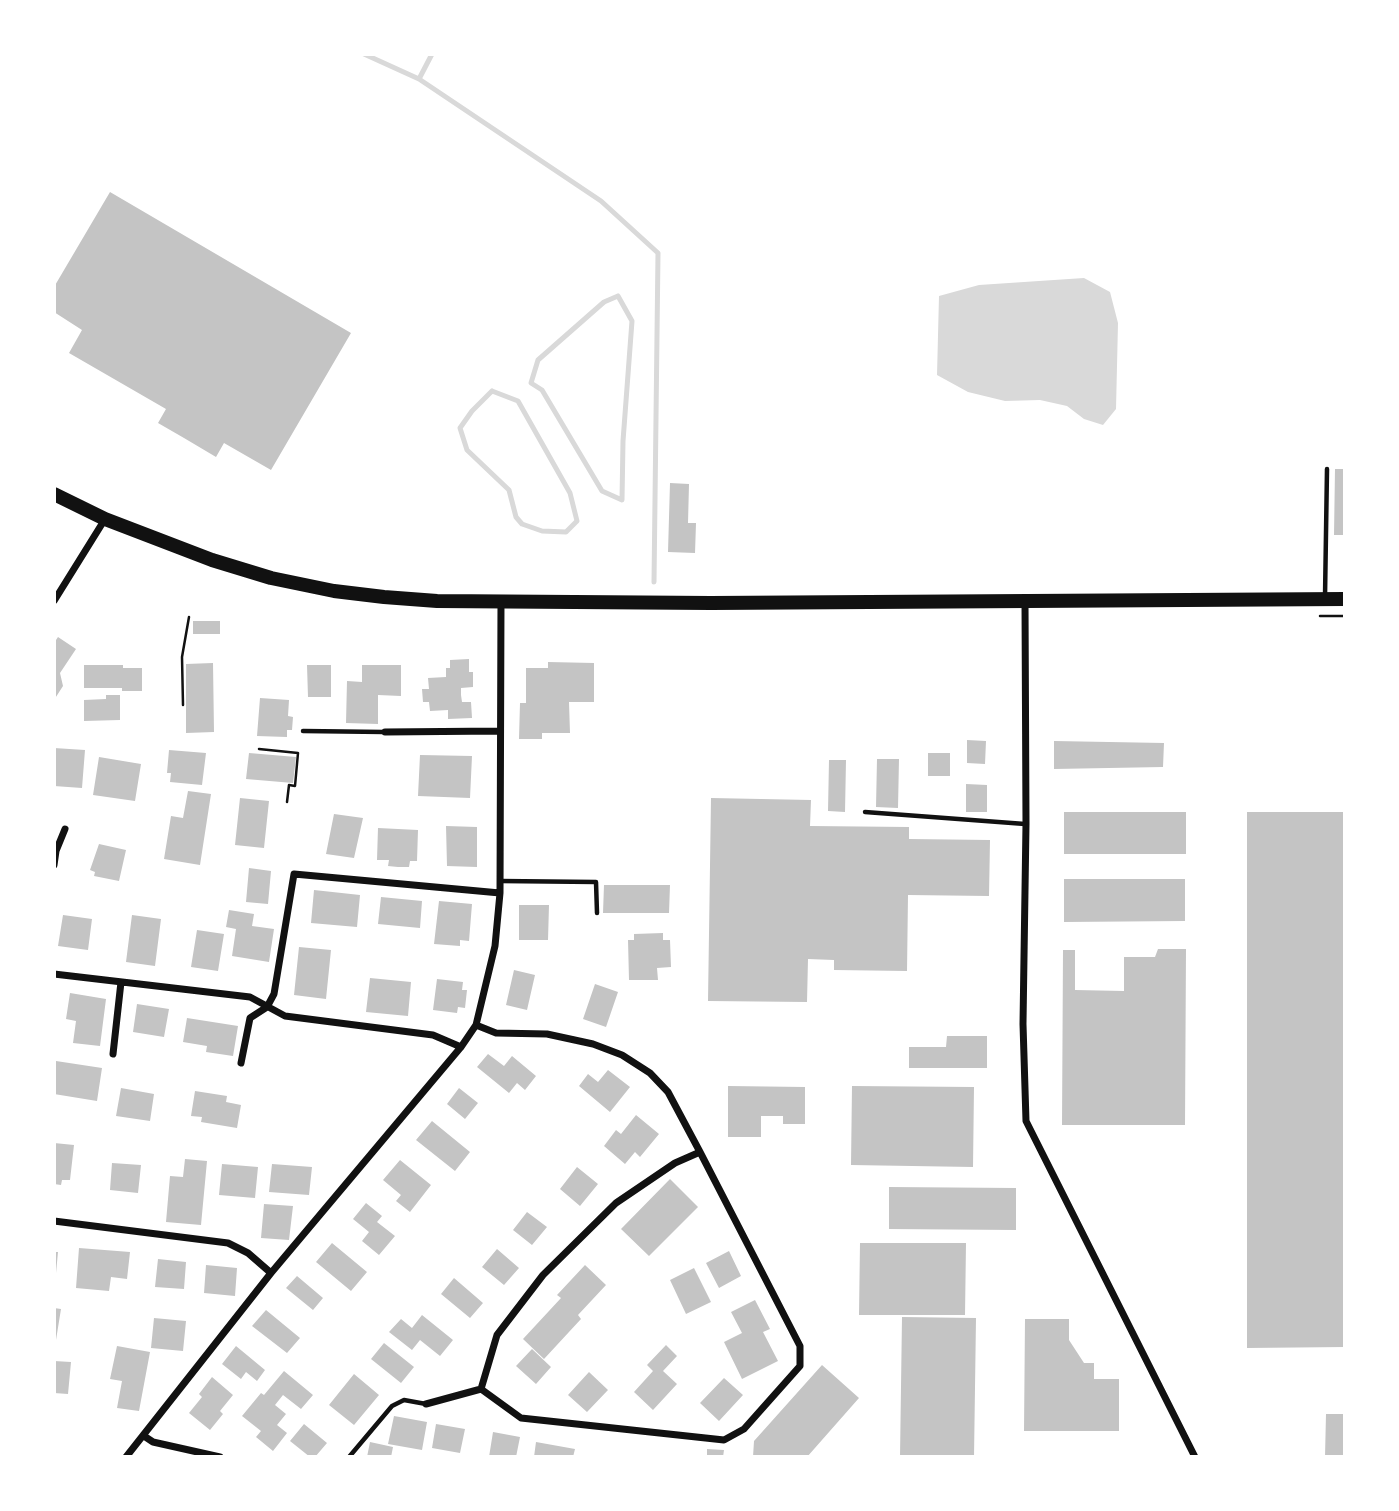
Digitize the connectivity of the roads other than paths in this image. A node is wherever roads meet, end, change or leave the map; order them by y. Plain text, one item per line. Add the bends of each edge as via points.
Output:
1 (1326, 468) dead end
2 (54, 494) edge
3 (105, 519) junction
4 (56, 596) edge
5 (1345, 599) edge
6 (1325, 600) junction
7 (501, 601) junction
8 (1025, 603) junction
9 (303, 731) dead end
10 (500, 731) junction
11 (385, 733) joint
12 (864, 812) dead end
13 (1026, 824) junction
14 (65, 829) dead end
15 (54, 865) edge
16 (500, 881) junction
17 (500, 893) junction
18 (597, 913) dead end
19 (54, 974) edge
20 (121, 982) junction
21 (267, 1007) junction
22 (476, 1025) junction
23 (461, 1047) junction
24 (113, 1054) dead end
25 (241, 1063) dead end
26 (700, 1152) junction
27 (54, 1221) edge
28 (271, 1272) junction
29 (481, 1389) junction
30 (426, 1404) joint
31 (144, 1436) junction
32 (126, 1457) edge
33 (220, 1457) edge
34 (349, 1457) edge
35 (1195, 1457) edge

1 - 6 lane
2 - 3 main road
3 - 4 street
3 - 7 main road via 271,578 334,591 437,601
5 - 6 main road
6 - 8 main road
7 - 8 main road
7 - 10 street
8 - 13 street
9 - 11 lane
10 - 11 street
10 - 16 street
12 - 13 lane
13 - 35 street via 1026,1121
14 - 15 street
16 - 17 street
16 - 18 lane via 596,882
17 - 21 street via 294,874 274,995
17 - 22 street via 495,946
19 - 20 street
20 - 21 street via 250,997
20 - 24 street
21 - 23 street via 285,1016 433,1035
21 - 25 street via 250,1017
22 - 23 street
22 - 26 street via 496,1033 547,1034 622,1055 650,1073 668,1092
23 - 28 street
26 - 29 street via 675,1163 616,1203 543,1276 497,1335
26 - 29 street via 800,1346 800,1366 744,1429 724,1440 521,1418
27 - 28 street via 228,1243
28 - 31 street
29 - 30 street
30 - 34 lane via 404,1400 393,1406
31 - 32 street
31 - 33 street

